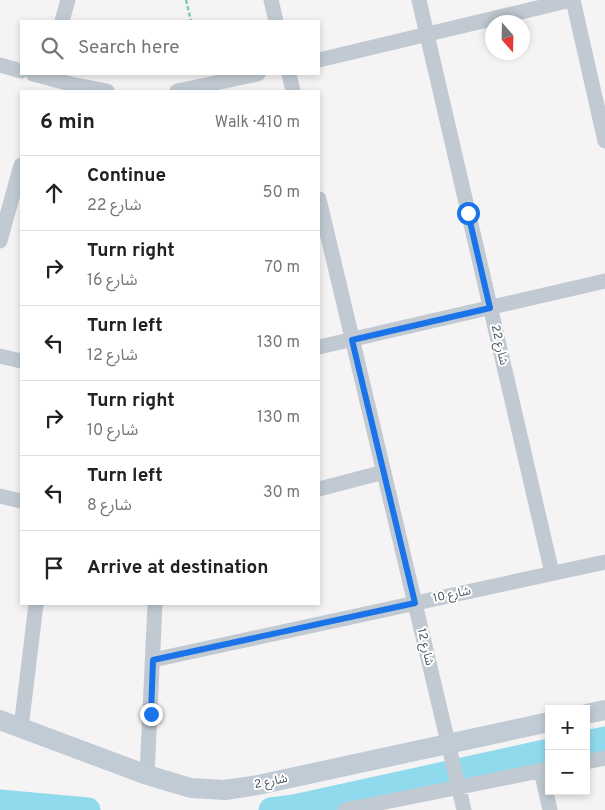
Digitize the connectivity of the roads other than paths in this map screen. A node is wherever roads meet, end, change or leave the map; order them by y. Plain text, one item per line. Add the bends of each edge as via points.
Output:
1 (68, 0) edge
2 (271, 0) edge
3 (419, 0) edge
4 (572, 0) edge
5 (62, 20) edge
6 (276, 20) edge
7 (427, 34) junction
8 (320, 60) edge
9 (0, 65) edge
10 (20, 70) edge
11 (253, 75) edge
12 (289, 75) edge
13 (42, 79) edge
14 (102, 90) edge
15 (182, 90) edge
16 (293, 90) edge
17 (605, 141) edge
18 (20, 173) edge
19 (320, 207) edge
20 (14, 219) edge
21 (0, 241) edge
22 (605, 281) edge
23 (490, 308) junction
24 (352, 340) junction
25 (320, 347) edge
26 (0, 356) edge
27 (20, 361) edge
28 (384, 472) junction
29 (320, 489) edge
30 (0, 496) edge
31 (20, 501) edge
32 (605, 562) edge
33 (552, 574) junction
34 (415, 603) junction
35 (36, 605) edge
36 (156, 605) edge
37 (153, 660) junction
38 (605, 710) edge
39 (590, 713) edge
40 (0, 720) edge
41 (545, 723) edge
42 (21, 728) junction
43 (449, 744) junction
44 (605, 758) edge
45 (590, 761) edge
46 (545, 770) edge
47 (147, 776) junction
48 (459, 787) junction
49 (548, 795) edge
50 (345, 810) edge
51 (464, 810) edge
52 (550, 810) edge

1 - 5 street
2 - 6 street
3 - 7 street, شارع 22
4 - 7 street
4 - 17 street
7 - 8 street
7 - 23 street, شارع 22
9 - 10 street
11 - 15 street
12 - 16 street
13 - 14 street
18 - 20 street
19 - 24 street, شارع 12
20 - 21 street
22 - 23 street
23 - 24 street
23 - 33 street, شارع 22
24 - 25 street
24 - 28 street, شارع 12
26 - 27 street
28 - 29 street
28 - 34 street, شارع 12
30 - 31 street
32 - 33 street, شارع 10
33 - 34 street, شارع 10
34 - 37 street, شارع 10
34 - 43 street, شارع 12
35 - 42 street
36 - 37 street
37 - 47 street
38 - 39 street
40 - 42 street, شارع 2
41 - 43 street, شارع 2
42 - 47 street, شارع 2
43 - 47 street, شارع 2 via 258,786 225,790 191,788
43 - 48 street, شارع 12
44 - 45 street
46 - 48 street
48 - 50 street
48 - 51 street, شارع 12
49 - 52 street

